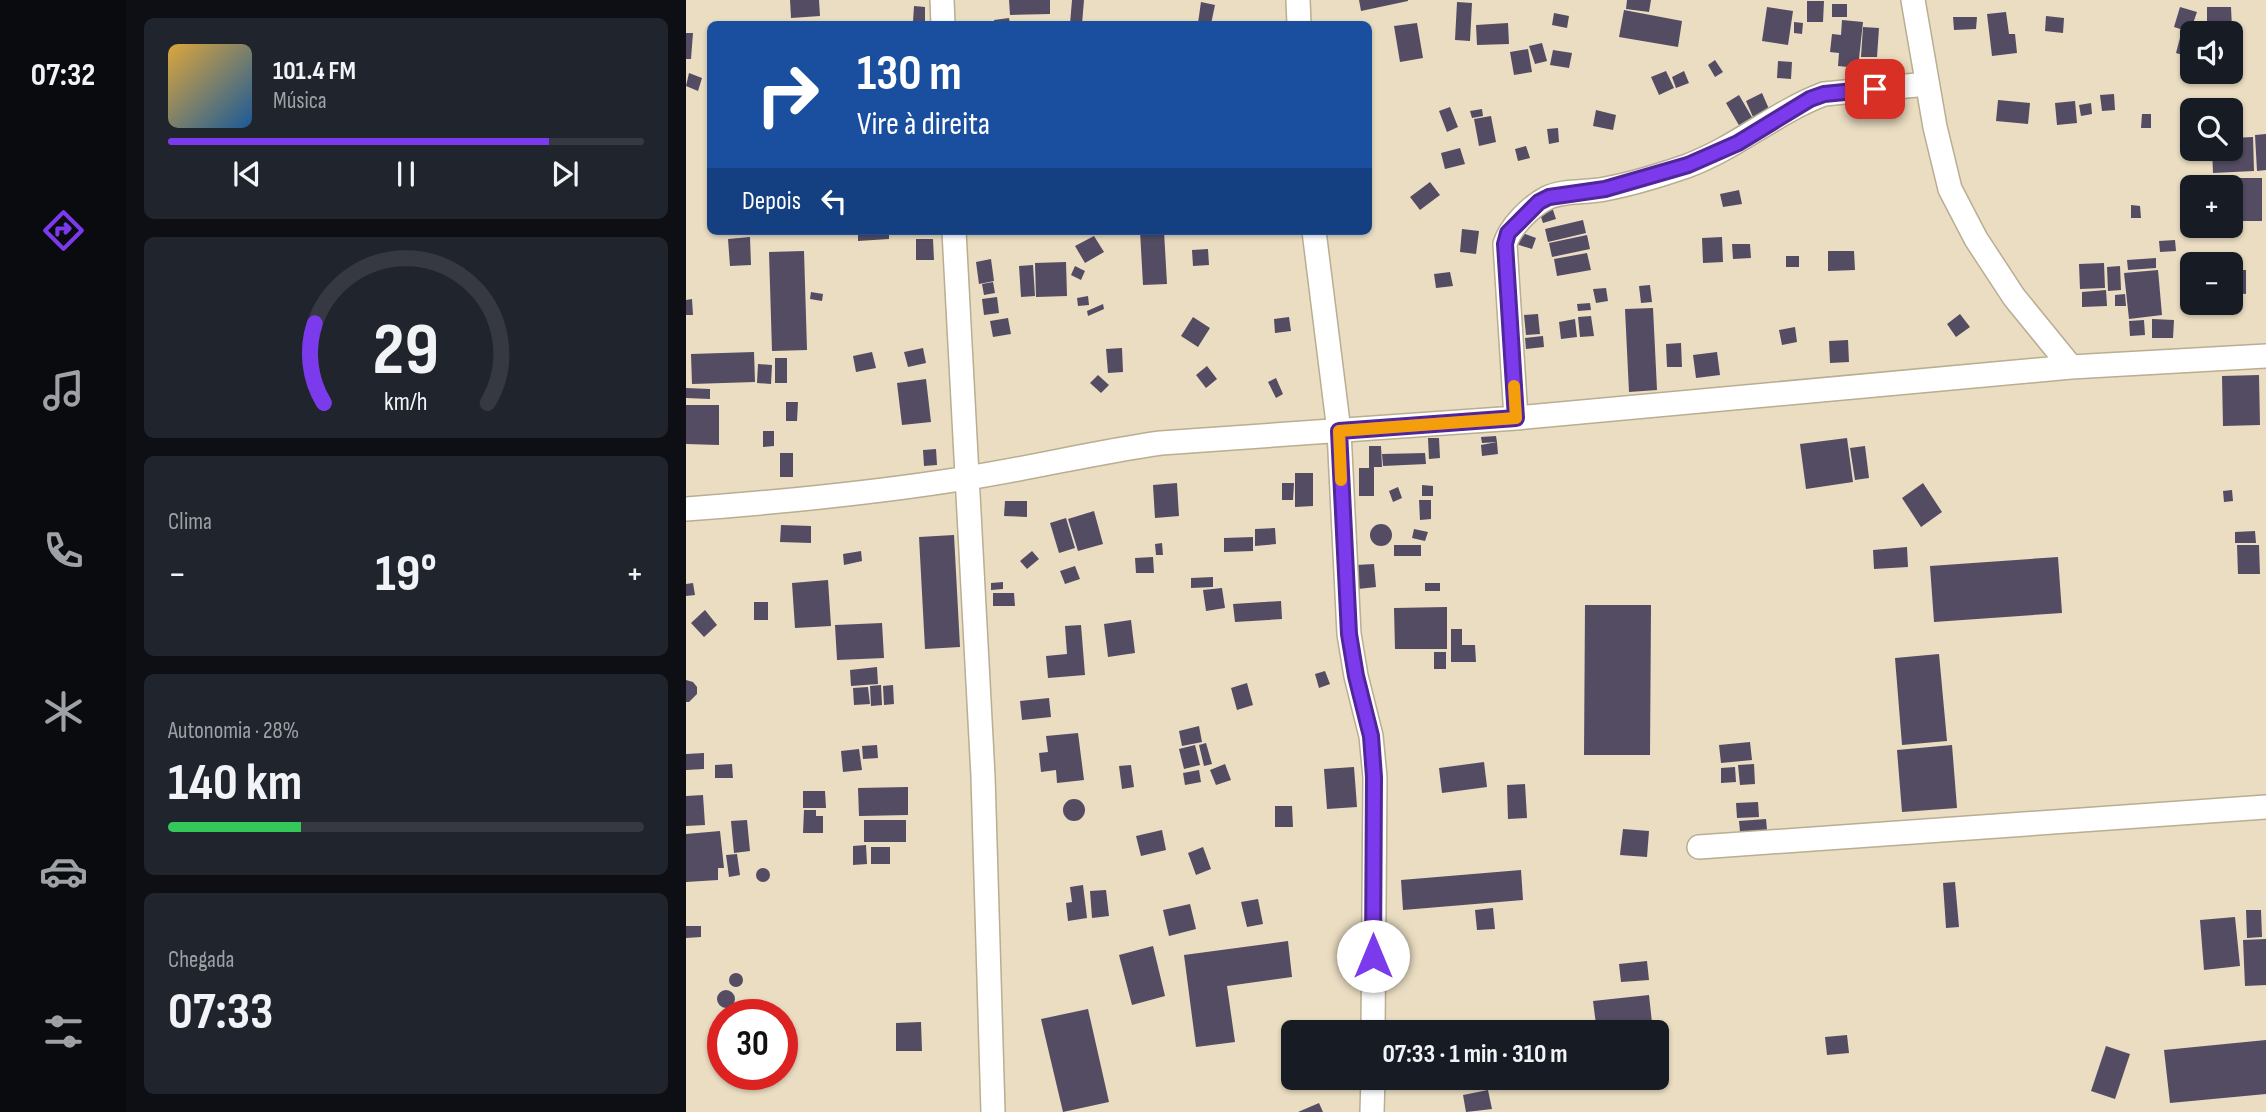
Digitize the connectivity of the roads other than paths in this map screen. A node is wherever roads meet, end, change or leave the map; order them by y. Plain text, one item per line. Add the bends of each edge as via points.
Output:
1 (942, 0) edge
2 (1298, 0) edge
3 (1913, 0) edge
4 (943, 21) edge
5 (1299, 21) edge
6 (1927, 84) junction
7 (954, 235) edge
8 (1314, 235) edge
9 (2266, 356) edge
10 (2071, 367) junction
11 (1516, 418) junction
12 (1339, 431) junction
13 (967, 478) junction
14 (686, 509) edge
15 (2266, 807) edge
16 (1699, 848) dead end
17 (1373, 1020) edge
18 (1373, 1090) edge
19 (993, 1112) edge
20 (1372, 1112) edge

1 - 4 street
2 - 5 street
3 - 6 street
6 - 10 street via 1950,190 2014,296
6 - 11 street via 1824,94 1738,143 1688,165 1539,202 1508,233 1505,244
7 - 13 street
8 - 12 street
9 - 10 street
10 - 11 street
11 - 12 street
12 - 13 street via 1161,443
12 - 17 street via 1349,634 1371,736 1374,777
13 - 14 street
13 - 19 street via 983,776
15 - 16 street
18 - 20 street

